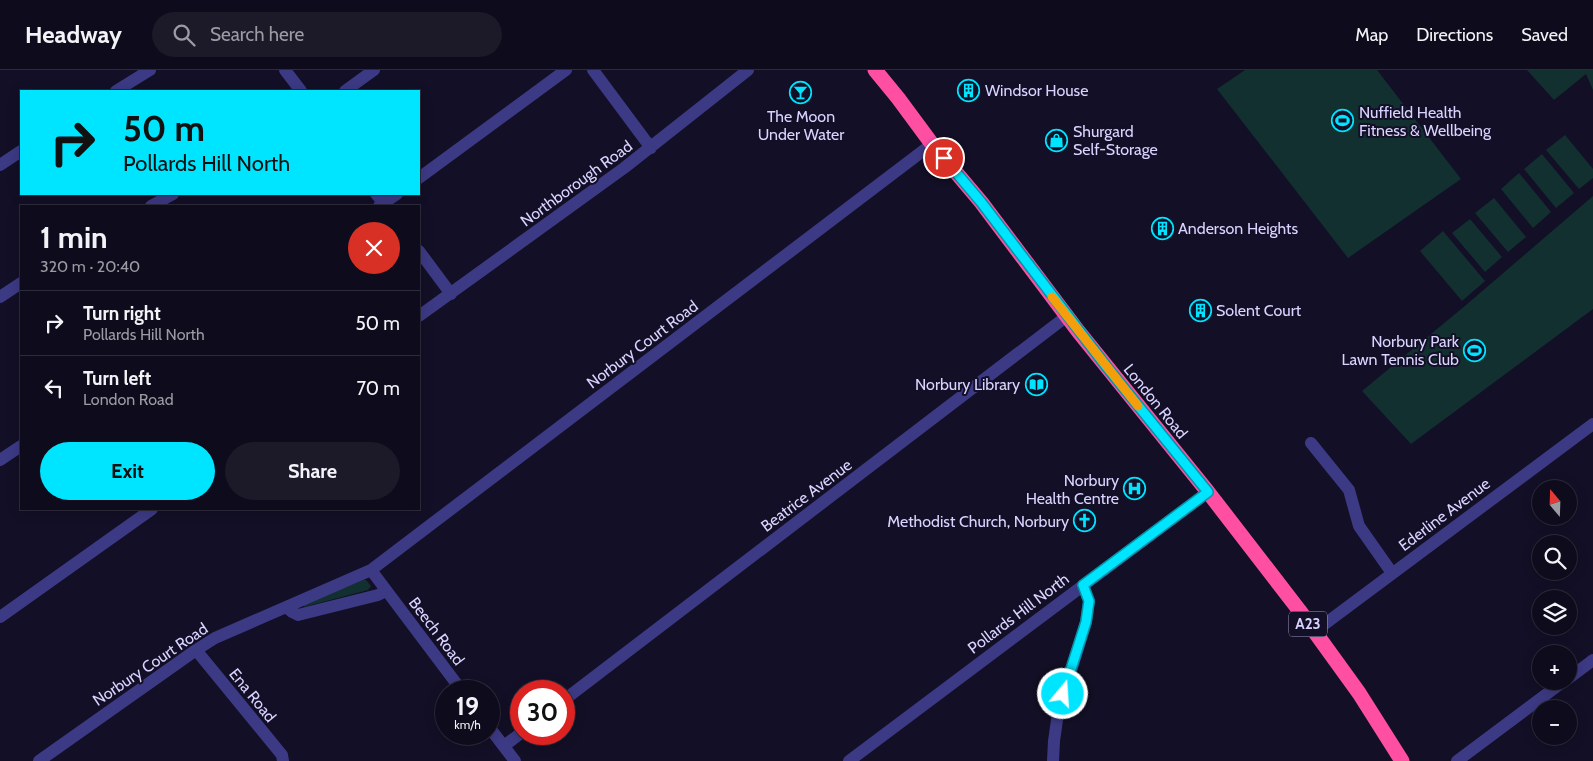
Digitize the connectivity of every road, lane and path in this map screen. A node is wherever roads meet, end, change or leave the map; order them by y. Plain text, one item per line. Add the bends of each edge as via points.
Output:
1 (150, 70) edge
2 (285, 70) edge
3 (374, 70) edge
4 (566, 70) edge
5 (593, 70) edge
6 (748, 70) edge
7 (875, 70) edge
8 (118, 90) edge
9 (300, 90) edge
10 (346, 90) edge
11 (932, 144) junction
12 (651, 148) junction
13 (20, 152) edge
14 (0, 165) edge
15 (420, 177) edge
16 (171, 195) edge
17 (395, 195) edge
18 (381, 202) edge
19 (153, 205) edge
20 (420, 252) edge
21 (20, 284) edge
22 (451, 294) junction
23 (0, 297) edge
24 (420, 315) edge
25 (1067, 316) junction
26 (1593, 424) edge
27 (1311, 443) dead end
28 (20, 447) edge
29 (0, 460) edge
30 (1208, 492) junction
31 (151, 510) edge
32 (371, 570) junction
33 (1392, 573) junction
34 (1083, 585) junction
35 (386, 591) junction
36 (286, 607) junction
37 (0, 616) edge
38 (1314, 632) junction
39 (196, 650) junction
40 (1593, 660) edge
41 (1577, 672) edge
42 (454, 680) edge
43 (1552, 690) edge
44 (575, 692) edge
45 (500, 741) edge
46 (510, 741) edge
47 (504, 746) junction
48 (39, 761) edge
49 (283, 761) edge
50 (515, 761) edge
51 (849, 761) edge
52 (1053, 761) edge
53 (1402, 761) edge
54 (1457, 761) edge

1 - 8 street
2 - 9 street
3 - 10 street
4 - 15 street
5 - 12 street
6 - 12 street, Northborough Road
7 - 11 highway, London Road / A23
11 - 25 highway, London Road / A23 via 981,202
11 - 32 street, Norbury Court Road
12 - 22 street, Northborough Road
13 - 14 street
16 - 19 street
17 - 18 street
20 - 22 street
21 - 23 street
22 - 24 street, Northborough Road
25 - 30 highway, London Road / A23
25 - 44 street, Beatrice Avenue
26 - 33 street, Ederline Avenue
27 - 33 street via 1349,490 1359,526
28 - 29 street
30 - 34 street, Pollards Hill North
30 - 38 highway, London Road / A23
31 - 37 street
32 - 35 street
32 - 36 street, Norbury Court Road
33 - 38 street, Ederline Avenue
34 - 51 street, Pollards Hill North
34 - 52 street via 1089,601 1086,622 1058,713
35 - 36 street via 298,615
35 - 42 street, Beech Road
36 - 39 street, Norbury Court Road via 215,638
38 - 53 highway, London Road / A23 via 1359,693
39 - 48 street, Norbury Court Road
39 - 49 street, Ena Road via 282,755
40 - 41 street
43 - 54 street
45 - 47 street
46 - 47 street
47 - 50 street

